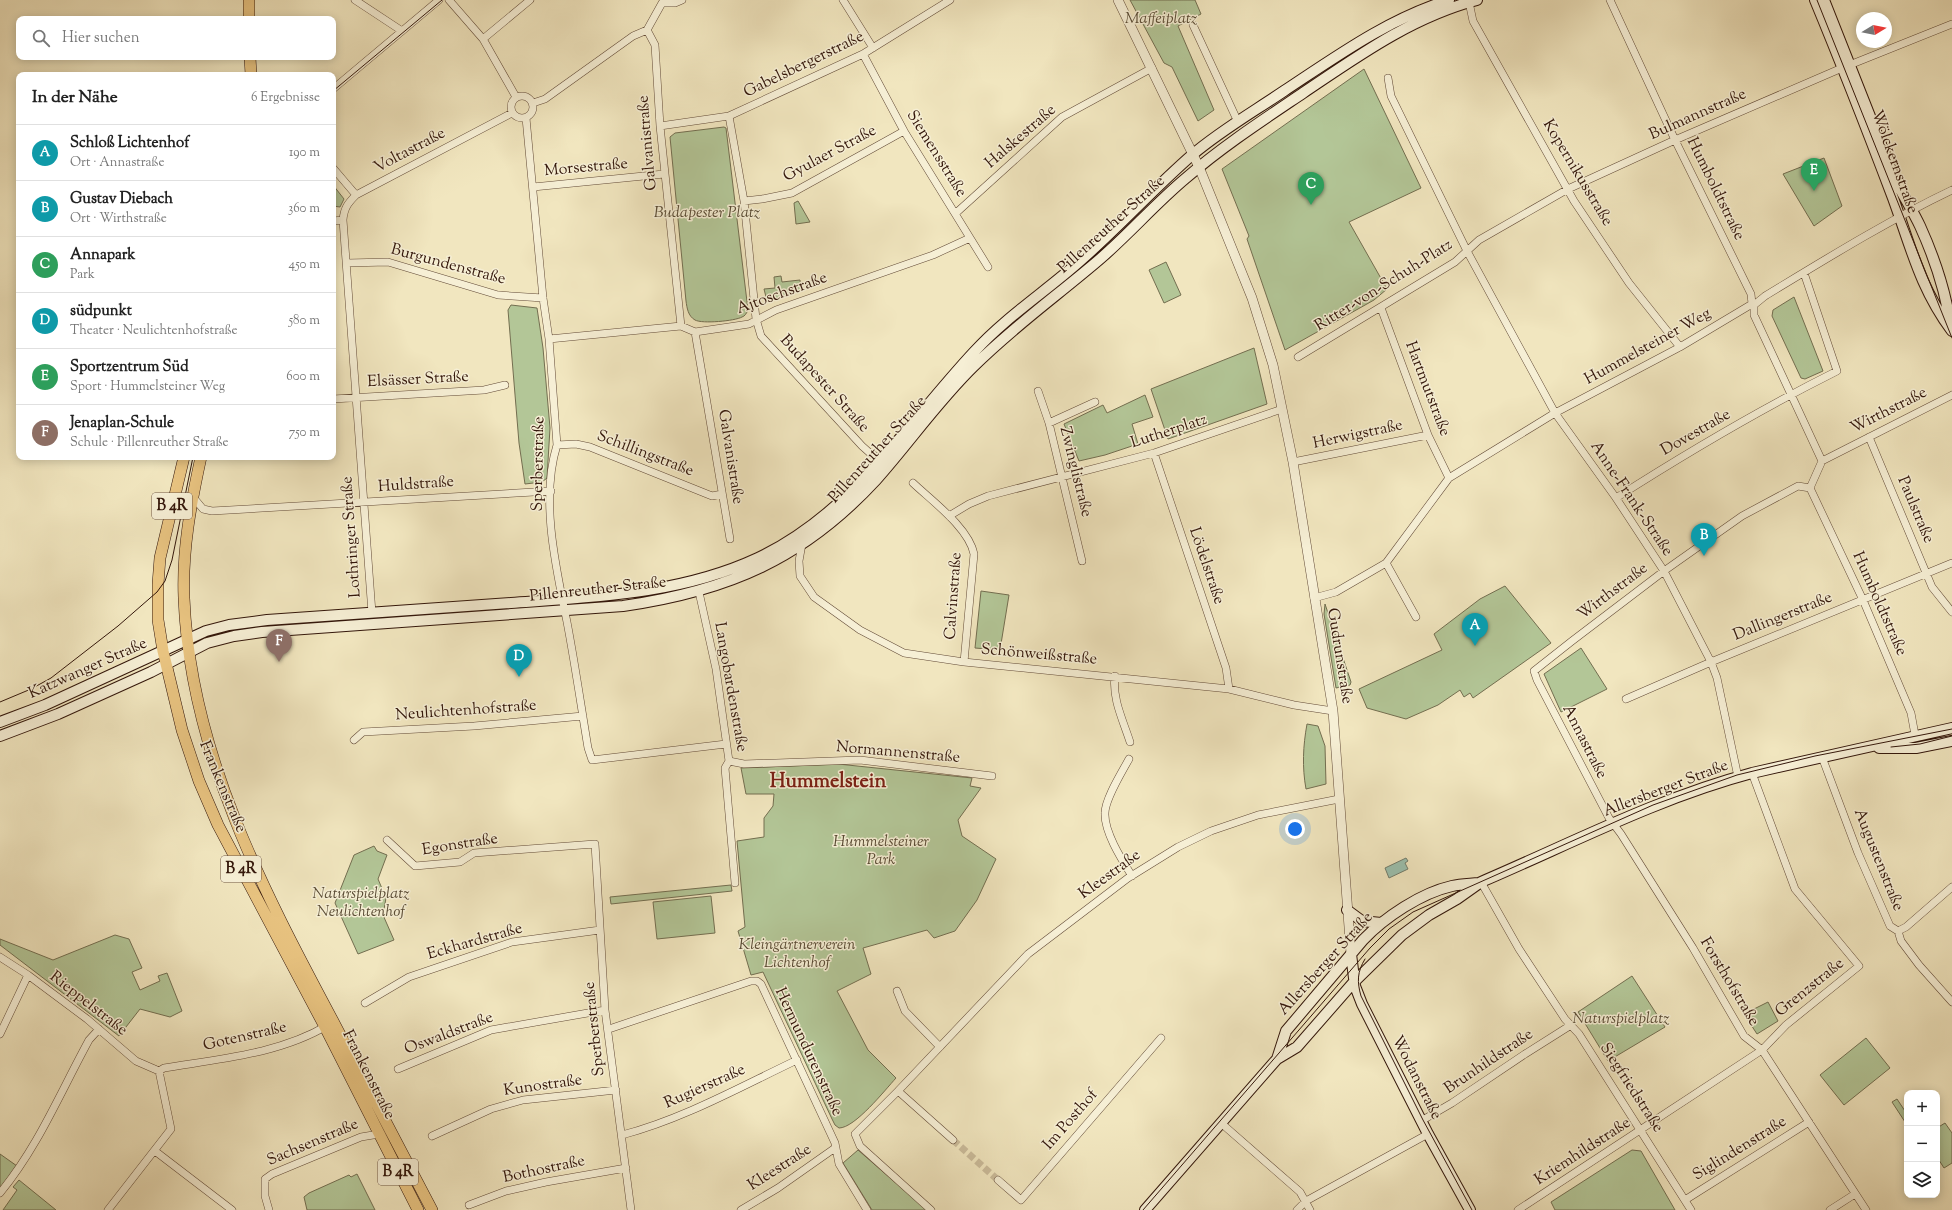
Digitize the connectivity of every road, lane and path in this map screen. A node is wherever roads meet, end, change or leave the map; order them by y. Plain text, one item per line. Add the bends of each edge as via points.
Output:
1 (249, 0) edge
2 (355, 0) edge
3 (439, 0) edge
4 (449, 0) edge
5 (530, 0) edge
6 (682, 0) edge
7 (843, 0) edge
8 (950, 0) edge
9 (1118, 0) edge
10 (1448, 0) edge
11 (1610, 0) edge
12 (1815, 0) edge
13 (1824, 0) edge
14 (661, 1) edge
15 (1473, 1) edge
16 (250, 16) edge
17 (1952, 24) edge
18 (1193, 25) dead end
19 (647, 30) junction
20 (402, 31) junction
21 (483, 39) junction
22 (873, 48) junction
23 (863, 54) junction
24 (250, 60) edge
25 (1845, 66) junction
26 (1152, 68) junction
27 (250, 72) edge
28 (1388, 78) dead end
29 (336, 86) edge
30 (516, 97) junction
31 (533, 103) junction
32 (512, 113) junction
33 (729, 116) junction
34 (526, 118) junction
35 (1238, 122) junction
36 (660, 126) junction
37 (904, 130) junction
38 (1675, 140) junction
39 (1193, 154) junction
40 (1199, 167) junction
41 (336, 172) edge
42 (664, 174) junction
43 (533, 187) junction
44 (1568, 189) junction
45 (1952, 190) edge
46 (356, 195) junction
47 (744, 201) junction
48 (1911, 211) junction
49 (956, 213) junction
50 (1899, 217) junction
51 (343, 220) junction
52 (336, 221) edge
53 (970, 238) junction
54 (1467, 251) junction
55 (347, 263) junction
56 (988, 267) dead end
57 (1804, 273) junction
58 (543, 298) junction
59 (1753, 304) junction
60 (1381, 308) junction
61 (756, 319) junction
62 (681, 326) junction
63 (1952, 331) edge
64 (695, 332) junction
65 (549, 339) junction
66 (1680, 347) junction
67 (1298, 357) dead end
68 (505, 385) dead end
69 (1038, 390) dead end
70 (1790, 395) junction
71 (1952, 395) edge
72 (356, 397) junction
73 (336, 399) edge
74 (1095, 402) dead end
75 (1282, 409) junction
76 (1555, 414) junction
77 (1049, 422) junction
78 (1428, 435) junction
79 (1869, 437) junction
80 (557, 444) junction
81 (1154, 453) junction
82 (882, 459) junction
83 (183, 460) edge
84 (200, 460) edge
85 (1822, 461) junction
86 (1293, 462) junction
87 (1062, 476) junction
88 (1449, 478) junction
89 (913, 483) dead end
90 (1810, 488) junction
91 (550, 491) junction
92 (722, 494) junction
93 (193, 497) junction
94 (1616, 498) junction
95 (363, 503) junction
96 (949, 516) junction
97 (730, 539) dead end
98 (802, 544) junction
99 (1082, 561) dead end
100 (1386, 563) junction
101 (1952, 563) edge
102 (1664, 571) junction
103 (1926, 574) junction
104 (699, 592) junction
105 (1314, 598) junction
106 (562, 599) junction
107 (1864, 600) junction
108 (564, 611) junction
109 (1952, 612) edge
110 (372, 613) junction
111 (1416, 617) dead end
112 (187, 639) junction
113 (163, 651) junction
114 (189, 653) junction
115 (964, 662) junction
116 (1711, 662) junction
117 (166, 664) junction
118 (1534, 671) joint
119 (1115, 676) junction
120 (1229, 689) junction
121 (1626, 700) dead end
122 (1333, 711) junction
123 (583, 716) junction
124 (0, 722) edge
125 (1952, 728) edge
126 (1916, 735) junction
127 (0, 736) edge
128 (354, 740) dead end
129 (1952, 741) edge
130 (1130, 742) dead end
131 (726, 744) junction
132 (1869, 748) junction
133 (1822, 757) junction
134 (1129, 759) dead end
135 (729, 761) junction
136 (1752, 773) junction
137 (992, 776) dead end
138 (1738, 777) junction
139 (1339, 799) junction
140 (1613, 824) junction
141 (387, 840) dead end
142 (595, 844) joint
143 (1132, 876) junction
144 (1481, 882) junction
145 (735, 883) dead end
146 (1952, 887) edge
147 (1347, 910) junction
148 (1381, 923) junction
149 (600, 930) junction
150 (1898, 931) junction
151 (1351, 954) junction
152 (0, 957) edge
153 (28, 975) junction
154 (1354, 982) junction
155 (897, 991) dead end
156 (1952, 1002) edge
157 (366, 1003) dead end
158 (605, 1010) junction
159 (330, 1024) junction
160 (1571, 1025) junction
161 (99, 1029) junction
162 (609, 1029) junction
163 (0, 1034) edge
164 (1161, 1038) dead end
165 (940, 1047) junction
166 (1762, 1050) junction
167 (1277, 1059) junction
168 (797, 1060) junction
169 (398, 1069) dead end
170 (159, 1071) junction
171 (616, 1090) junction
172 (898, 1091) junction
173 (1421, 1121) junction
174 (1809, 1122) junction
175 (1221, 1123) junction
176 (1641, 1130) junction
177 (380, 1134) junction
178 (1428, 1134) junction
179 (622, 1135) junction
180 (432, 1136) dead end
181 (953, 1140) tunnel mouth
182 (835, 1148) junction
183 (155, 1151) junction
184 (626, 1168) junction
185 (998, 1180) tunnel mouth
186 (0, 1194) edge
187 (1855, 1194) junction
188 (1685, 1200) junction
189 (1306, 1202) junction
190 (469, 1205) dead end
191 (108, 1210) edge
192 (232, 1210) edge
193 (269, 1210) edge
194 (418, 1210) edge
195 (432, 1210) edge
196 (631, 1210) edge
197 (741, 1210) edge
198 (867, 1210) edge
199 (931, 1210) edge
200 (1145, 1210) edge
201 (1298, 1210) edge
202 (1310, 1210) edge
203 (1470, 1210) edge
204 (1518, 1210) edge
205 (1691, 1210) edge
206 (1830, 1210) edge
207 (1866, 1210) edge

1 - 16 main road
2 - 20 street
3 - 20 street
4 - 21 street
5 - 21 street
6 - 14 street via 675,3
7 - 22 street
8 - 22 street, Gabelsbergerstraße
9 - 26 street
10 - 35 main road, Pillenreuther Straße via 1413,13 1379,30
11 - 38 street, Humboldtstraße
12 - 25 main road, Wölckernstraße
13 - 25 main road, Wölckernstraße
14 - 19 street
15 - 40 main road, Pillenreuther Straße via 1422,20 1389,37 1267,118
15 - 44 street, Kopernikusstraße via 1473,21
17 - 25 street, Bulmannstraße
18 - 35 street
19 - 31 street via 633,36 545,99
19 - 36 street, Galvanistraße via 655,45
20 - 29 street
21 - 30 street
22 - 23 street, Gabelsbergerstraße
23 - 33 street, Gabelsbergerstraße
23 - 37 street, Siemensstraße
24 - 27 main road
25 - 38 street, Bulmannstraße
25 - 48 main road, Wölckernstraße
25 - 50 main road, Wölckernstraße
26 - 39 street
26 - 49 street, Halskestraße via 1062,117
28 - 54 street, Ritter-von-Schuh-Platz via 1391,96
30 - 31 street via 524,96
30 - 32 street via 512,102
31 - 34 street via 533,109
32 - 34 street via 516,117
32 - 46 street, Voltastraße
33 - 36 street, Gabelsbergerstraße
33 - 47 street
34 - 43 street, Sperberstraße
35 - 39 main road, Pillenreuther Straße
36 - 42 street, Galvanistraße
37 - 47 street, Gyulaer Straße via 792,193
37 - 49 street, Siemensstraße
38 - 44 street, Bulmannstraße
38 - 59 street, Humboldtstraße via 1752,294
39 - 40 street
39 - 82 main road, Pillenreuther Straße via 1081,260 993,332 950,378
40 - 75 street, Gudrunstraße via 1252,298 1273,365
40 - 98 main road, Pillenreuther Straße via 1102,257 992,349 948,394 867,489 841,514
41 - 46 street
42 - 43 street, Morsestraße
42 - 62 street, Galvanistraße
43 - 58 street, Sperberstraße
44 - 54 street, Bulmannstraße via 1478,240
44 - 66 street, Kopernikusstraße via 1629,283
45 - 48 street, Hummelsteiner Weg
46 - 51 street, Voltastraße via 347,204
47 - 61 street
48 - 50 street, Hummelsteiner Weg
48 - 63 main road, Wölckernstraße via 1923,233 1943,285
49 - 53 street, Siemensstraße
50 - 57 street, Hummelsteiner Weg
50 - 63 main road, Wölckernstraße via 1927,292
51 - 52 street
51 - 55 street, Lothringer Straße
53 - 56 street, Siemensstraße
53 - 61 street, Ajtoschstraße via 933,255
54 - 60 street, Ritter-von-Schuh-Platz via 1455,262
54 - 76 street, Anne-Frank-Straße
55 - 58 street, Burgundenstraße via 388,262 498,295
55 - 72 street, Lothringer Straße
57 - 59 street, Hummelsteiner Weg
57 - 70 street, Dovestraße via 1837,371
58 - 65 street, Sperberstraße
59 - 66 street, Hummelsteiner Weg
59 - 70 street, Humboldtstraße via 1754,315
60 - 67 street, Ritter-von-Schuh-Platz
60 - 78 street, Hartmutstraße
61 - 64 street, Ajtoschstraße via 749,324
61 - 82 street, Budapester Straße via 761,336 862,446
62 - 64 street
62 - 65 street
64 - 92 street, Galvanistraße
65 - 80 street, Sperberstraße
66 - 76 street, Hummelsteiner Weg
68 - 72 street, Elsässer Straße via 469,391
69 - 77 street, Zwinglistraße
70 - 85 street
70 - 94 street, Dovestraße via 1675,460
71 - 79 street, Wirthstraße
72 - 73 street, Elsässer Straße
72 - 95 street, Lothringer Straße
74 - 77 street
75 - 81 street, Lutherplatz
75 - 86 street, Gudrunstraße
76 - 88 street, Hummelsteiner Weg
76 - 94 street, Anne-Frank-Straße
77 - 87 street, Zwinglistraße
78 - 86 street, Herwigstraße
78 - 88 street, Hartmutstraße
79 - 85 street, Wirthstraße
79 - 103 street, Paulstraße
80 - 91 street, Sperberstraße via 552,459
80 - 92 street, Schillingstraße via 590,446 712,496
81 - 87 street, Lutherplatz
81 - 120 street, Lödelstraße via 1226,668
82 - 106 main road, Pillenreuther Straße via 858,486 824,517 785,543 753,560 716,575 680,584 623,594
83 - 113 main road, Frankenstraße / B 4R via 159,570 158,613
84 - 93 main road, Frankenstraße / B 4R
85 - 90 street
86 - 105 street, Gudrunstraße
87 - 96 street via 988,496
87 - 99 street, Zwinglistraße
88 - 100 street, Hummelsteiner Weg
89 - 96 street, Calvinstraße
90 - 102 street, Wirthstraße via 1798,486 1742,516
90 - 107 street, Humboldtstraße
91 - 95 street, Huldstraße
91 - 106 street, Sperberstraße
92 - 97 street, Galvanistraße
93 - 95 street, Huldstraße via 203,509 212,511
93 - 112 main road, Frankenstraße / B 4R via 184,574
94 - 102 street, Anne-Frank-Straße
95 - 110 street, Lothringer Straße
96 - 115 street, Calvinstraße via 971,542 974,554
98 - 104 main road, Pillenreuther Straße via 755,570
98 - 115 street, Schönweißstraße via 800,576 814,597 860,630 904,653
100 - 105 street, Hummelsteiner Weg via 1336,592
100 - 111 street
101 - 103 street, Dallingerstraße
102 - 116 street, Anne-Frank-Straße
102 - 118 street, Wirthstraße
103 - 107 street, Dallingerstraße
103 - 109 street, Paulstraße via 1932,587
104 - 108 main road, Pillenreuther Straße via 641,603
104 - 131 street, Langobardenstraße via 716,669
105 - 122 street, Gudrunstraße
106 - 108 street, Sperberstraße
106 - 110 main road, Pillenreuther Straße
107 - 116 street, Dallingerstraße
107 - 126 street, Humboldtstraße via 1911,713
108 - 114 main road, Pillenreuther Straße via 249,634 214,641
108 - 123 street, Sperberstraße
110 - 112 main road, Pillenreuther Straße via 243,623 213,629
112 - 113 main road, Katzwanger Straße
112 - 114 main road, Frankenstraße / B 4R
113 - 117 main road, Frankenstraße / B 4R
113 - 124 main road, Katzwanger Straße via 45,705
114 - 117 main road, Pillenreuther Straße
114 - 159 main road, Frankenstraße / B 4R via 204,729 224,791 269,897
115 - 119 street, Schönweißstraße
116 - 121 street, Dallingerstraße
116 - 138 street, Anne-Frank-Straße via 1717,678
117 - 127 main road, Katzwanger Straße via 53,716
117 - 159 main road, Frankenstraße / B 4R via 182,730 206,798 235,857
118 - 140 street, Annastraße via 1605,813
119 - 120 street, Schönweißstraße
119 - 130 street via 1115,694
120 - 122 street, Schönweißstraße via 1294,705
122 - 139 street, Gudrunstraße
123 - 128 street, Neulichtenhofstraße via 474,726 363,732
123 - 131 street, Sperberstraße via 592,760
125 - 126 main road, Allersberger Straße
126 - 132 main road, Allersberger Straße
129 - 132 main road, Allersberger Straße via 1916,748
131 - 135 street, Langobardenstraße
132 - 133 main road, Allersberger Straße
133 - 136 main road, Allersberger Straße
133 - 150 street, Augustenstraße via 1890,926
134 - 143 street via 1104,812 1106,824 1120,856
135 - 137 street, Normannenstraße via 744,764 860,760
135 - 145 street, Langobardenstraße via 725,768
136 - 138 main road, Allersberger Straße
136 - 166 street, Grenzstraße via 1795,889 1859,966 1786,1025
138 - 140 main road, Allersberger Straße
139 - 143 street, Kleestraße via 1258,815 1211,831 1178,847
139 - 147 street, Gudrunstraße
140 - 144 main road, Allersberger Straße
140 - 166 street, Forsthofstraße via 1693,948 1744,1036
141 - 142 street, Egonstraße via 415,866 460,862 474,853
142 - 149 street, Sperberstraße
143 - 165 street, Kleestraße via 1028,954
144 - 148 main road, Allersberger Straße via 1451,886 1428,895
144 - 154 main road, Allersberger Straße via 1417,924
144 - 160 street, Siegfriedstraße via 1519,949
146 - 150 street
147 - 148 main road via 1362,921
147 - 151 street, Gudrunstraße
148 - 151 main road, Allersberger Straße
149 - 157 street, Eckhardstraße via 512,942 409,977
149 - 158 street, Sperberstraße
150 - 156 street, Augustenstraße via 1901,942
151 - 154 main road, Wodanstraße
151 - 167 main road, Allersberger Straße via 1286,1031
152 - 153 street, Rieppelstraße
153 - 161 street, Rieppelstraße
153 - 163 street
154 - 167 main road, Allersberger Straße via 1297,1047
154 - 173 main road, Wodanstraße via 1362,1004
155 - 165 street via 905,1012
158 - 162 street, Sperberstraße
158 - 169 street, Oswaldstraße via 492,1030
159 - 170 street, Gotenstraße via 302,1038 267,1049
159 - 177 main road, Frankenstraße / B 4R
159 - 195 main road, Frankenstraße / B 4R
160 - 173 street, Brunhildstraße
160 - 176 street, Siegfriedstraße via 1580,1034
161 - 170 street, Rieppelstraße via 136,1061
161 - 186 street via 82,1052 38,1140
162 - 168 street, Hermundurenstraße via 757,981 761,984
162 - 171 street, Sperberstraße
164 - 185 street, Im Posthof via 1021,1200
165 - 172 street, Kleestraße
166 - 174 street, Forsthofstraße
166 - 176 street, Kriemhildstraße
167 - 175 main road, Allersberger Straße
168 - 179 street, Rugierstraße via 707,1103
168 - 182 street, Hermundurenstraße
170 - 183 street via 170,1129
171 - 179 street, Sperberstraße
171 - 180 street, Kunostraße via 523,1100 491,1109
172 - 181 street
172 - 199 street, Kleestraße via 855,1134 860,1146
173 - 178 main road, Wodanstraße
174 - 187 street, Forsthofstraße
174 - 188 street, Siglindenstraße
175 - 189 street via 1300,1192
175 - 200 main road, Allersberger Straße
176 - 188 street, Siegfriedstraße
176 - 204 street, Kriemhildstraße
177 - 193 street, Sachsenstraße via 362,1137 272,1174 265,1179 264,1184
177 - 194 main road, Frankenstraße / B 4R
178 - 189 street
178 - 203 main road, Wodanstraße
179 - 184 street, Sperberstraße
182 - 197 street, Kleestraße via 778,1188
182 - 198 street, Hermundurenstraße via 838,1164
183 - 191 street
183 - 192 street
184 - 190 street, Bothostraße via 506,1191
184 - 196 street, Sperberstraße
187 - 206 street
187 - 207 street, Forsthofstraße
188 - 205 street, Siegfriedstraße
189 - 201 street
189 - 202 street

